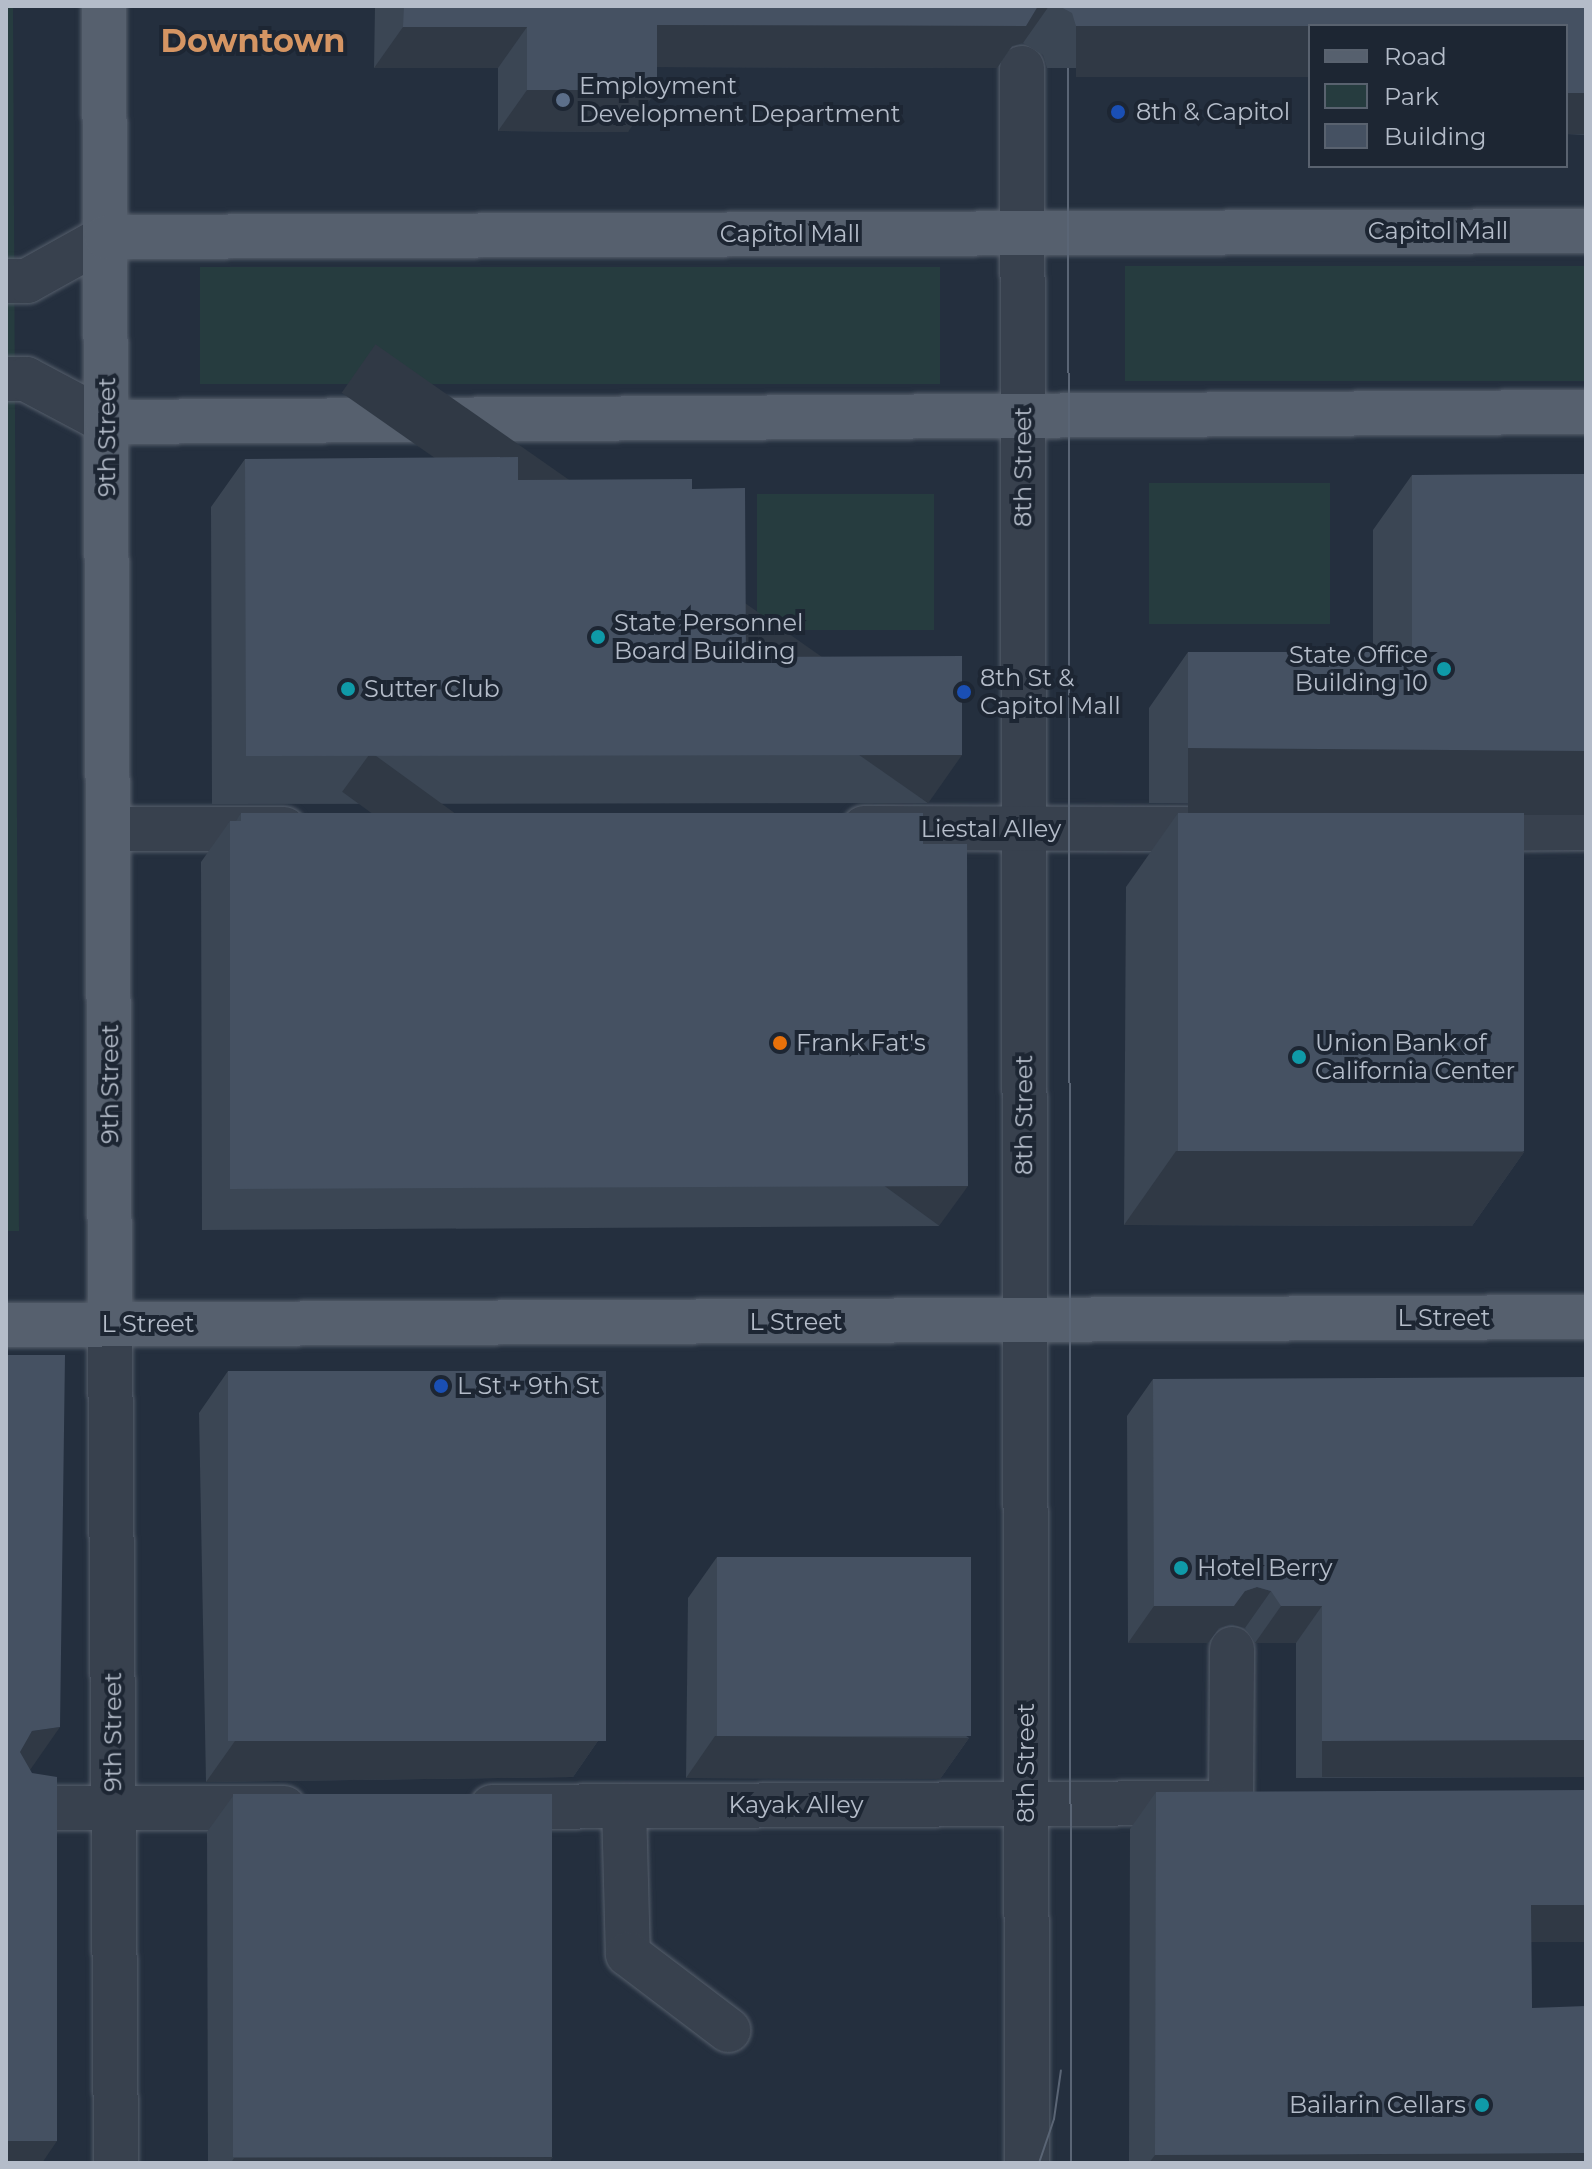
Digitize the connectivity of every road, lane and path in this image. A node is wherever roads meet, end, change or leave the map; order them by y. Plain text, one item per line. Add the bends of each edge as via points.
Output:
1 (104, 6) edge
2 (1022, 68) edge
3 (1586, 231) edge
4 (1023, 233) junction
5 (106, 237) junction
6 (6, 281) edge
7 (6, 379) edge
8 (1586, 412) edge
9 (1023, 416) junction
10 (107, 422) junction
11 (824, 828) edge
12 (1024, 828) junction
13 (1586, 828) edge
14 (108, 829) junction
15 (318, 829) edge
16 (1270, 829) edge
17 (1428, 829) edge
18 (1586, 1317) edge
19 (1023, 1320) junction
20 (110, 1324) junction
21 (6, 1325) edge
22 (1232, 1649) dead end
23 (1231, 1803) junction
24 (1277, 1803) edge
25 (1026, 1804) junction
26 (624, 1806) junction
27 (321, 1807) edge
28 (449, 1807) edge
29 (6, 1808) edge
30 (114, 1808) junction
31 (728, 2030) dead end
32 (116, 2163) edge
33 (1027, 2163) edge

1 - 5 main road, 9th Street
2 - 4 street, 8th Street
3 - 4 main road, Capitol Mall
4 - 5 main road, Capitol Mall
4 - 9 street, 8th Street
5 - 6 street, Capitol Mall via 27,281
5 - 10 main road, 9th Street
7 - 10 street via 26,379
8 - 9 main road
9 - 10 main road
9 - 12 street, 8th Street
10 - 14 main road, 9th Street
11 - 12 street, Liestal Alley
12 - 16 street, Liestal Alley
12 - 19 street, 8th Street
13 - 17 street
14 - 15 street
14 - 20 main road, 9th Street
18 - 19 main road, L Street
19 - 20 main road, L Street
19 - 25 street, 8th Street
20 - 21 main road, L Street
20 - 30 street, 9th Street
22 - 23 street
23 - 24 street, Kayak Alley
23 - 25 street, Kayak Alley
25 - 26 street, Kayak Alley
25 - 33 street, 8th Street
26 - 28 street, Kayak Alley
26 - 31 street via 628,1954
27 - 30 street
29 - 30 street
30 - 32 street, 9th Street

